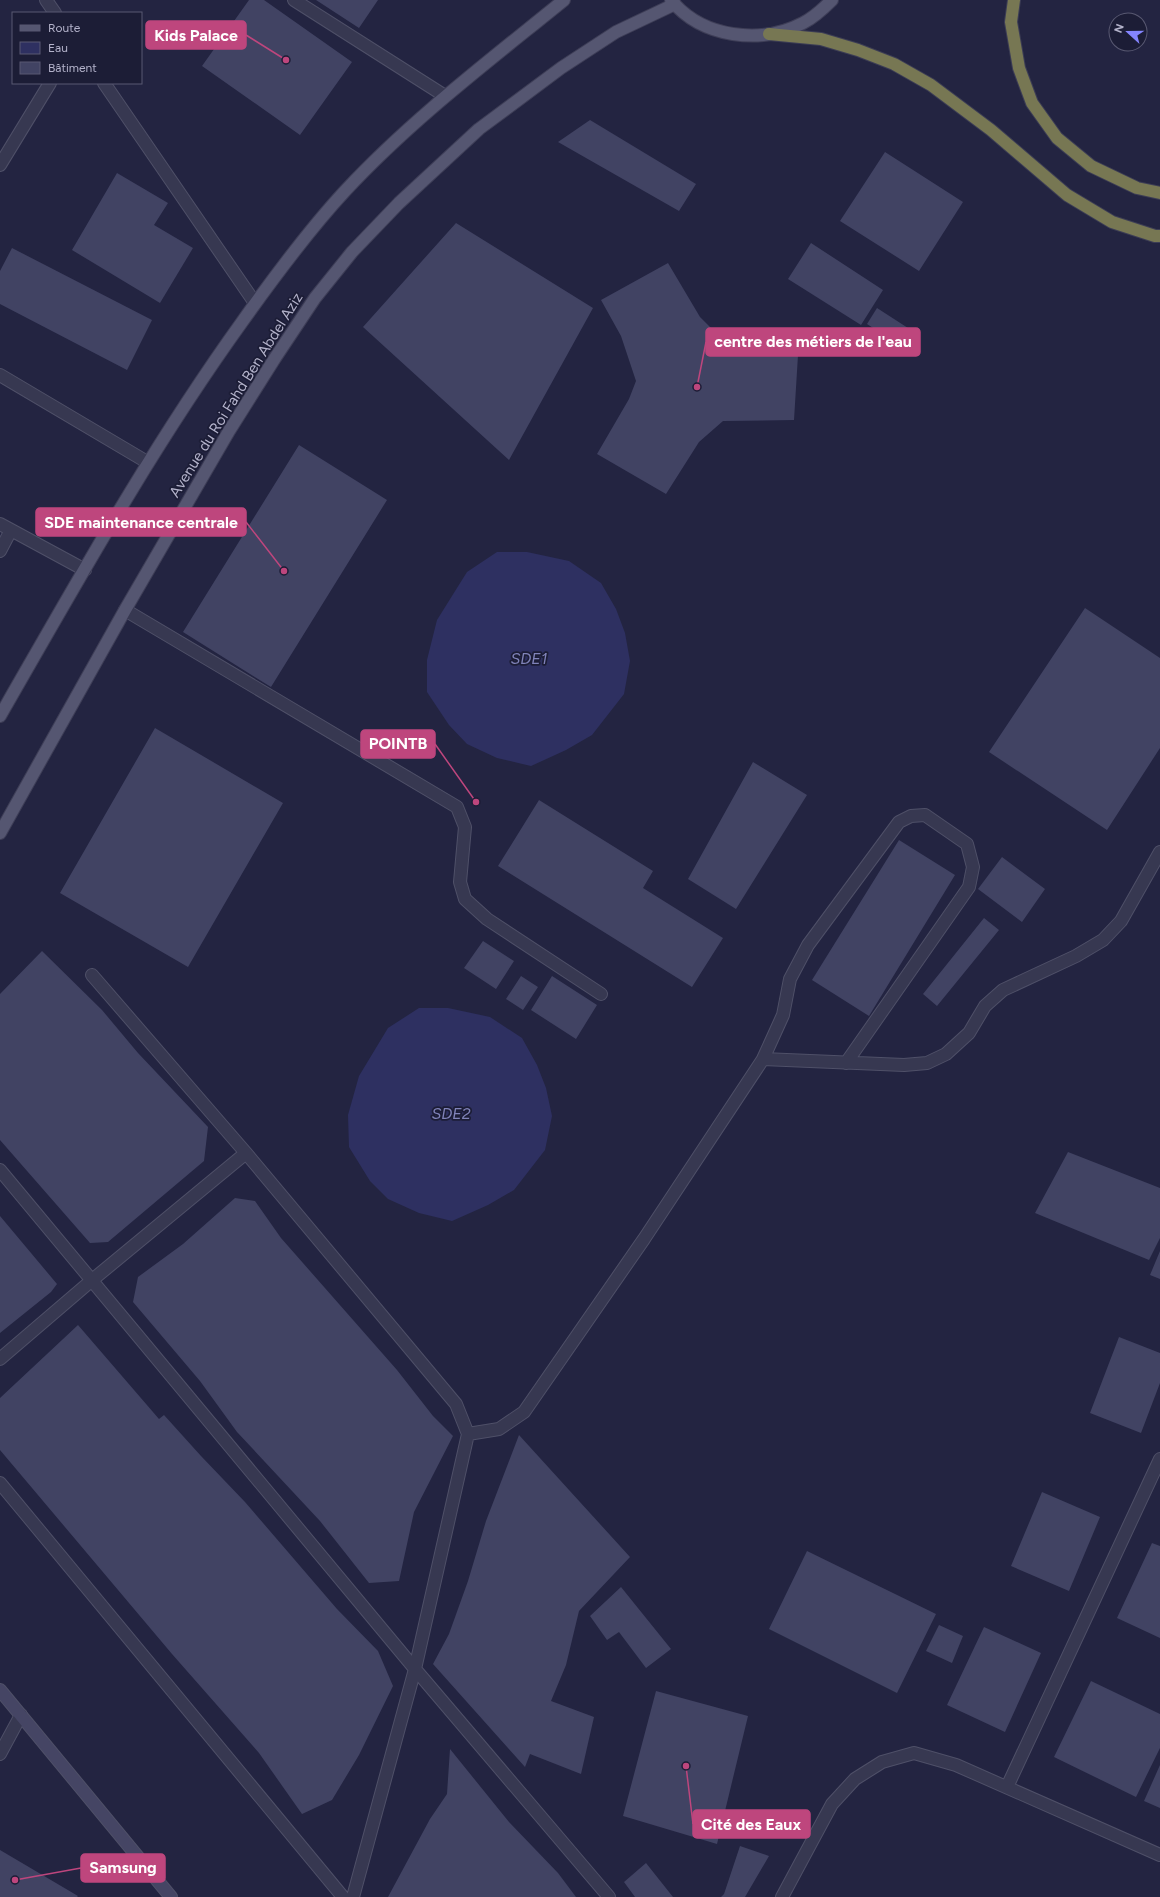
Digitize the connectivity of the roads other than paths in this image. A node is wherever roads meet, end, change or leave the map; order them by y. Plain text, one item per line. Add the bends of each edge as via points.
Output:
1 (46, 0) edge
2 (294, 0) edge
3 (564, 0) edge
4 (832, 0) edge
5 (1014, 0) edge
6 (673, 2) edge
7 (54, 12) edge
8 (769, 34) junction
9 (49, 84) edge
10 (105, 84) edge
11 (445, 96) junction
12 (0, 165) edge
13 (1160, 193) edge
14 (1160, 236) edge
15 (255, 303) junction
16 (0, 375) edge
17 (147, 462) junction
18 (0, 524) edge
19 (11, 530) junction
20 (0, 551) edge
21 (85, 570) junction
22 (125, 610) junction
23 (4, 699) edge
24 (0, 716) edge
25 (0, 833) edge
26 (1160, 852) edge
27 (92, 975) dead end
28 (601, 994) dead end
29 (763, 1059) junction
30 (846, 1063) junction
31 (246, 1153) junction
32 (0, 1170) edge
33 (90, 1281) junction
34 (0, 1359) edge
35 (468, 1434) junction
36 (1160, 1459) edge
37 (0, 1484) edge
38 (415, 1669) junction
39 (0, 1690) edge
40 (21, 1716) junction
41 (0, 1754) edge
42 (1007, 1787) junction
43 (1160, 1855) edge
44 (171, 1897) edge
45 (344, 1897) edge
46 (353, 1897) edge
47 (609, 1897) edge
48 (782, 1897) edge

1 - 7 street
2 - 11 street
3 - 11 main road, Avenue du Roi Fahd Ben Abdel Aziz
4 - 8 main road via 803,23
5 - 13 highway via 1011,22 1019,68 1032,102 1057,138 1091,166 1137,188
6 - 8 main road via 695,20 718,31 744,35
6 - 22 main road, Avenue du Roi Fahd Ben Abdel Aziz via 616,32 561,68 479,129 415,188 352,252 316,298 275,358 189,498
8 - 14 highway via 821,39 894,64 931,85 991,130 1067,195 1112,222
9 - 12 street
10 - 15 street
11 - 15 main road, Avenue du Roi Fahd Ben Abdel Aziz via 387,147 343,193
15 - 17 main road, Avenue du Roi Fahd Ben Abdel Aziz
16 - 17 street
17 - 21 main road, Avenue du Roi Fahd Ben Abdel Aziz
18 - 19 street
19 - 20 street
19 - 21 street
21 - 23 main road, Avenue du Roi Fahd Ben Abdel Aziz
22 - 25 main road, Avenue du Roi Fahd Ben Abdel Aziz
22 - 28 street via 458,807 465,827 460,882 465,899 487,919
23 - 24 main road, Avenue du Roi Fahd Ben Abdel Aziz
26 - 30 street via 1121,921 1103,940 1076,956 1003,990 986,1006 969,1033 946,1054 927,1063 904,1066
27 - 31 street
29 - 30 street
29 - 30 street via 782,1015 790,979 808,945 899,822 911,816 925,815 967,844 973,867 969,887
29 - 35 street via 644,1239 524,1412 499,1429
31 - 33 street
31 - 35 street via 456,1404
32 - 33 street
33 - 34 street
33 - 38 street
35 - 38 street
36 - 42 street
37 - 45 street
38 - 46 street
38 - 47 street
39 - 40 main road
40 - 41 street
40 - 44 main road
42 - 43 street
42 - 48 street via 956,1764 914,1753 882,1762 855,1779 832,1804

